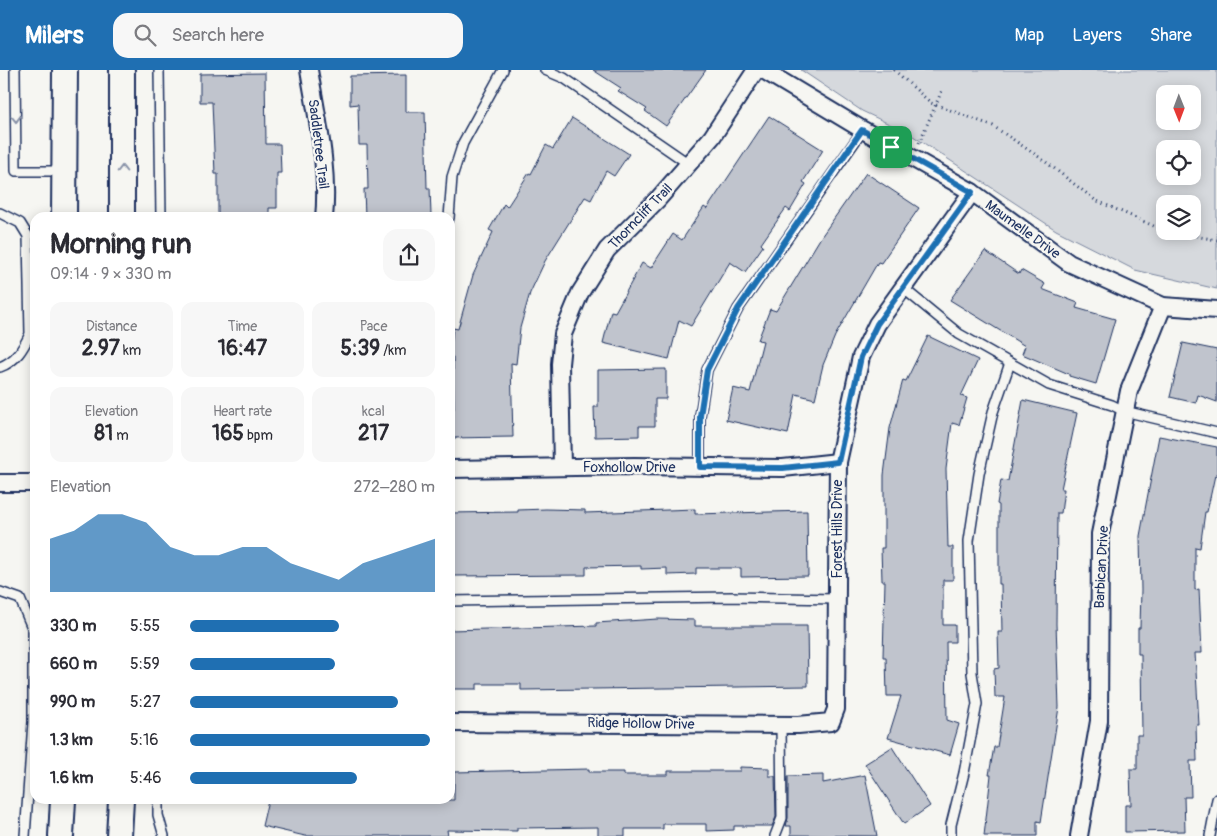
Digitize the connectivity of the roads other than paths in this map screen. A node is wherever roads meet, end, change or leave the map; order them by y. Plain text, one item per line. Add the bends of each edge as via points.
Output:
1 (15, 70) edge
2 (65, 70) edge
3 (122, 70) edge
4 (159, 70) edge
5 (309, 70) edge
6 (503, 70) edge
7 (545, 70) edge
8 (756, 70) edge
9 (764, 70) edge
10 (862, 130) junction
11 (689, 164) junction
12 (64, 171) junction
13 (972, 192) junction
14 (64, 212) edge
15 (122, 212) edge
16 (161, 212) edge
17 (325, 212) edge
18 (449, 212) edge
19 (0, 213) edge
20 (903, 288) junction
21 (1163, 306) junction
22 (1217, 310) edge
23 (1010, 363) junction
24 (0, 367) edge
25 (1124, 411) junction
26 (1217, 433) edge
27 (838, 462) junction
28 (562, 467) junction
29 (700, 467) junction
30 (455, 469) edge
31 (0, 483) edge
32 (30, 483) edge
33 (0, 592) edge
34 (836, 599) junction
35 (455, 601) edge
36 (30, 623) edge
37 (831, 722) joint
38 (455, 723) edge
39 (781, 725) junction
40 (30, 765) edge
41 (1217, 799) edge
42 (64, 804) edge
43 (121, 804) edge
44 (158, 804) edge
45 (25, 836) edge
46 (61, 836) edge
47 (119, 836) edge
48 (164, 836) edge
49 (775, 836) edge
50 (951, 836) edge
51 (1079, 836) edge
52 (1210, 836) edge

1 -> 12 lane via 16,171
2 - 12 main road
15 -> 3 main road
4 - 16 lane
5 - 17 street, Saddletree Trail via 322,155
6 - 18 lane via 463,143 452,177
7 - 11 lane via 564,78
8 - 11 street, Thorncliff Trail via 712,137
9 - 10 street, Maumelle Drive
10 - 13 street, Maumelle Drive
10 - 29 lane via 738,309 707,370 700,416
11 - 28 street, Thorncliff Trail via 607,250 580,293 564,334 560,364
12 - 14 main road
13 - 20 street, Forest Hills Drive
13 - 21 street, Maumelle Drive via 1069,263
19 - 24 lane via 20,223 28,236 30,334 24,349 9,364
20 - 23 lane via 959,334
20 - 27 street, Forest Hills Drive via 877,324 861,357
21 - 22 street, Maumelle Drive
21 - 25 street, Barbican Drive
23 - 25 lane via 1049,385
23 - 50 lane via 993,412 969,541 972,672 977,704
25 - 26 lane
25 - 51 street, Barbican Drive via 1100,534 1099,721
27 - 29 street, Foxhollow Drive via 783,468
27 - 34 street, Forest Hills Drive
28 - 29 street, Foxhollow Drive
28 - 30 street, Foxhollow Drive
31 - 32 street
33 - 36 lane via 20,599
34 - 35 lane via 732,597
34 - 37 street, Forest Hills Drive via 836,709
37 - 39 street, Ridge Hollow Drive
38 - 39 street, Ridge Hollow Drive
39 - 49 lane via 782,818
40 - 45 lane
41 - 52 lane
42 - 46 main road
43 - 47 main road
44 - 48 lane

